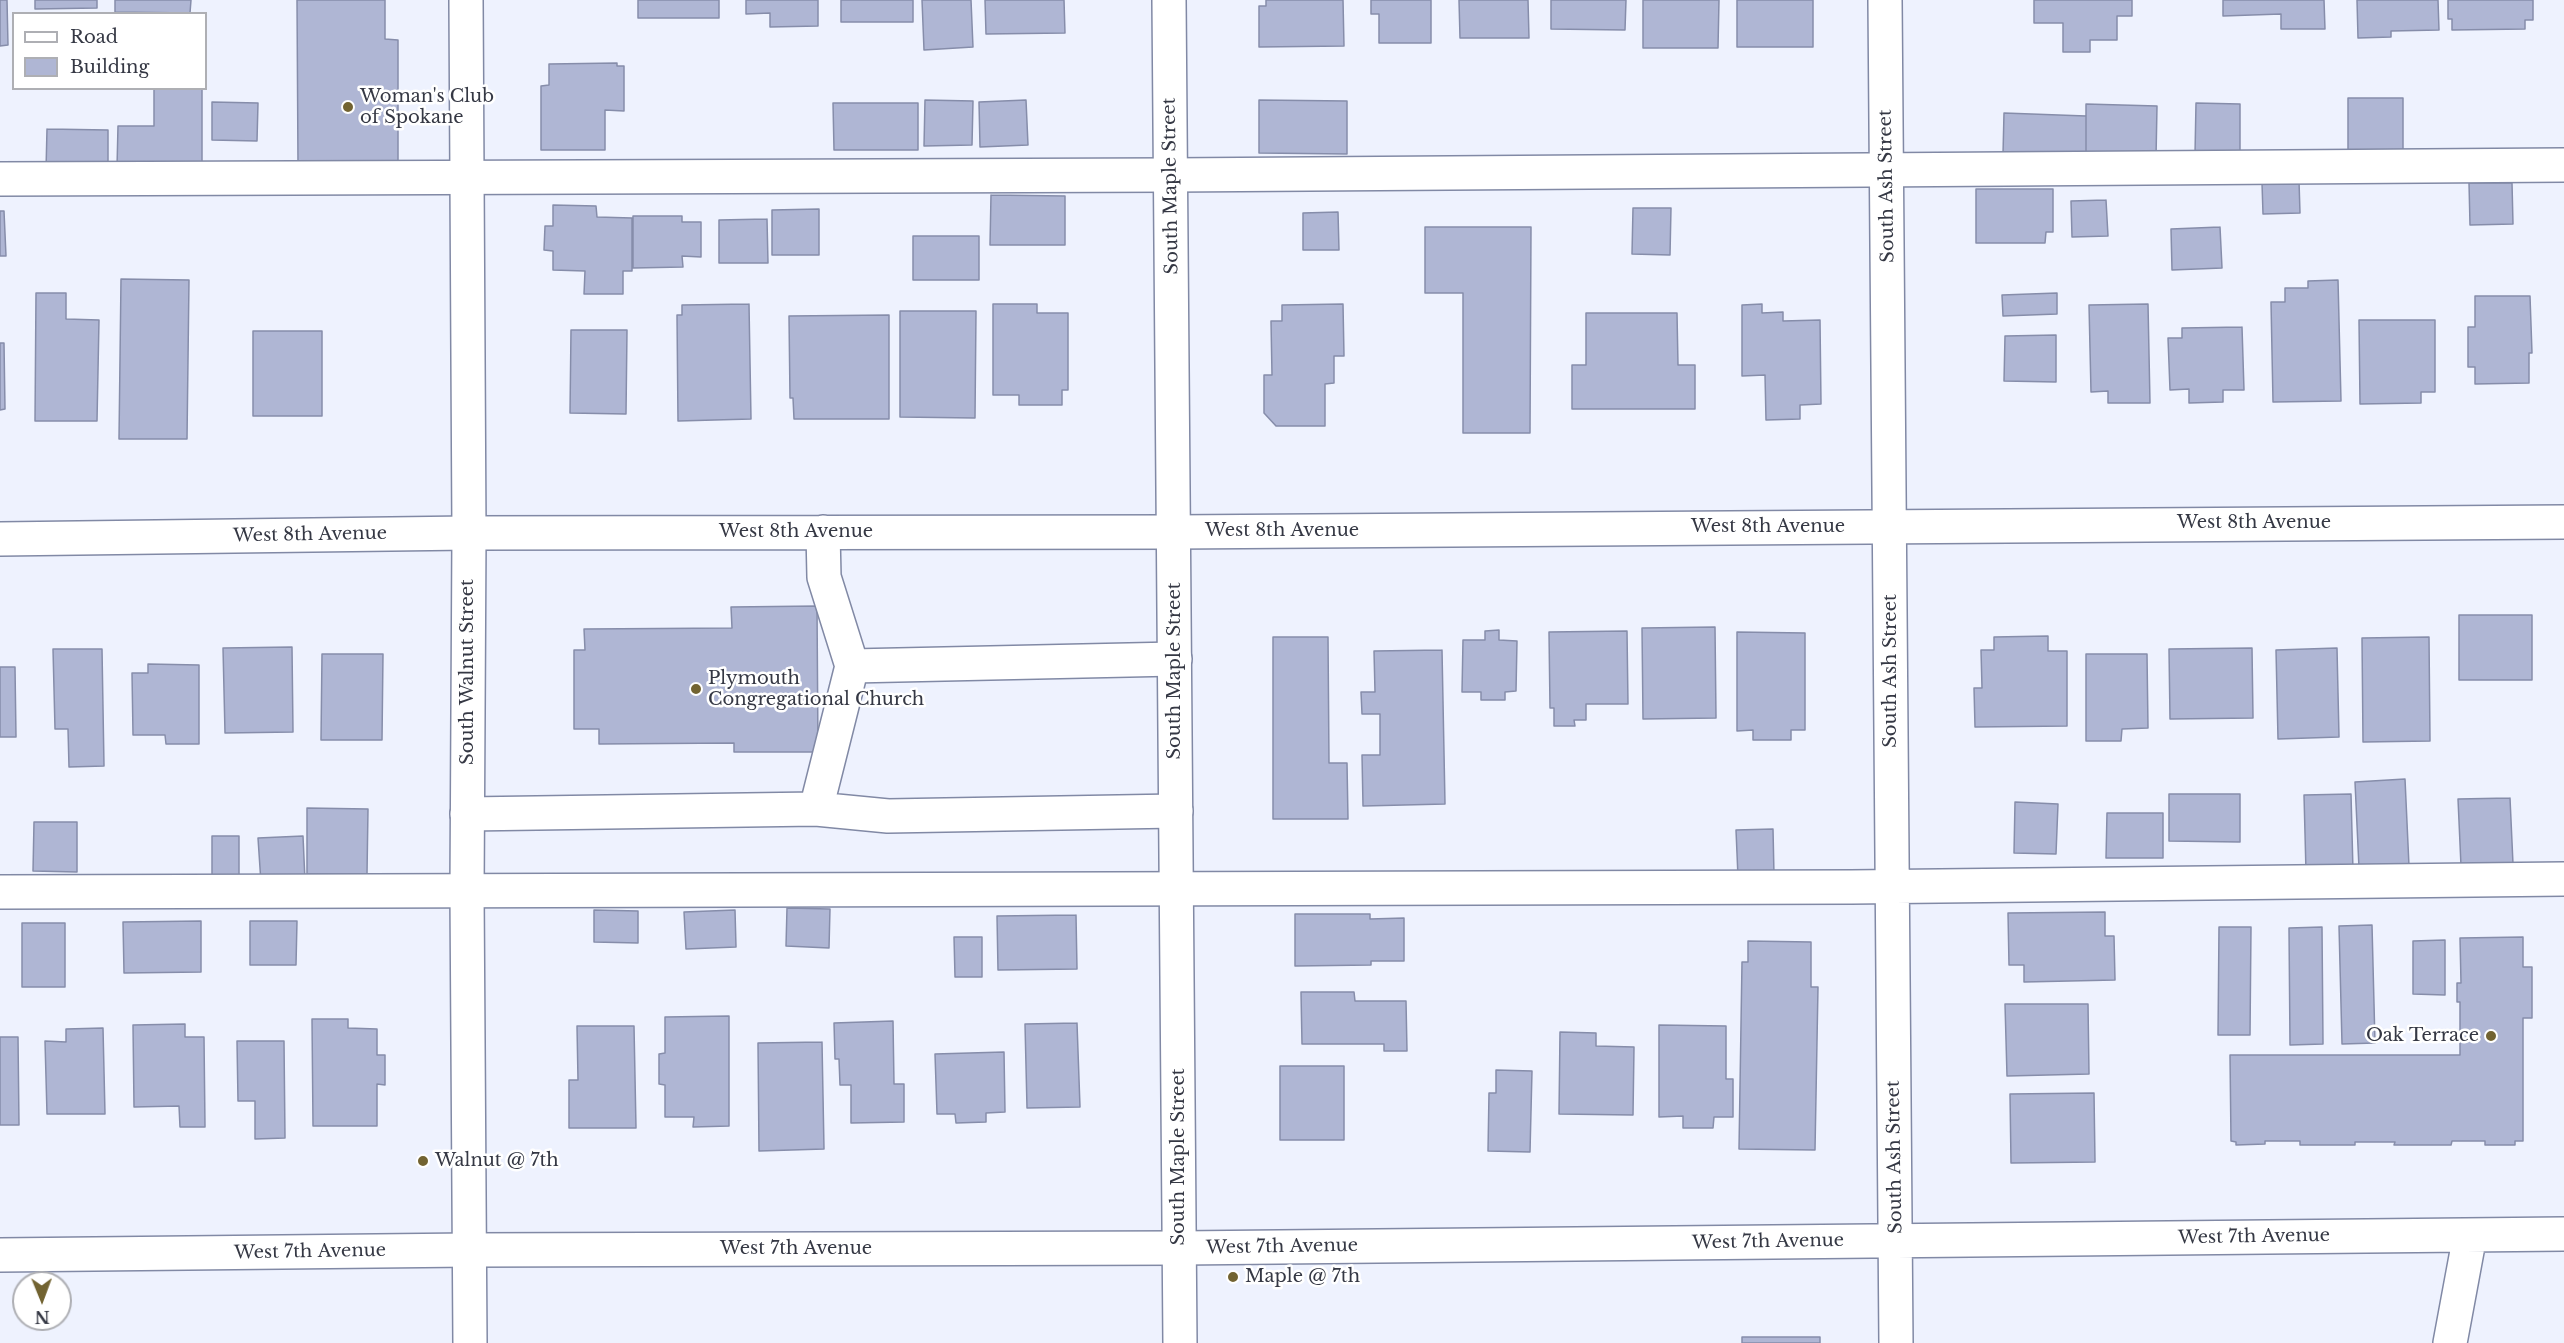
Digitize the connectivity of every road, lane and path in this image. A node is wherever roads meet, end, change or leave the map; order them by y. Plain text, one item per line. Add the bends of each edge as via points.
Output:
1 (466, 0) edge
2 (1169, 0) edge
3 (1885, 0) edge
4 (2564, 165) edge
5 (1887, 170) junction
6 (1171, 176) junction
7 (0, 178) edge
8 (468, 178) junction
9 (2564, 522) edge
10 (1890, 525) junction
11 (823, 532) junction
12 (1174, 532) junction
13 (469, 533) junction
14 (0, 539) edge
15 (1175, 659) junction
16 (852, 666) junction
17 (816, 809) junction
18 (1176, 811) junction
19 (467, 814) junction
20 (2564, 879) edge
21 (1892, 886) junction
22 (1177, 889) junction
23 (0, 892) edge
24 (467, 892) junction
25 (2564, 1234) edge
26 (2470, 1235) junction
27 (1896, 1241) junction
28 (1180, 1248) junction
29 (470, 1250) junction
30 (0, 1255) edge
31 (471, 1343) edge
32 (1180, 1343) edge
33 (1896, 1343) edge
34 (2450, 1343) edge

1 - 8 street, South Walnut Street
2 - 6 street, South Maple Street
3 - 5 street, South Ash Street
4 - 5 street
5 - 6 street
5 - 10 street, South Ash Street
6 - 8 street
6 - 12 street, South Maple Street
7 - 8 street
8 - 13 street, South Walnut Street
9 - 10 street, West 8th Avenue
10 - 12 street, West 8th Avenue
10 - 21 street, South Ash Street
11 - 12 street, West 8th Avenue
11 - 13 street, West 8th Avenue
11 - 16 street via 824,577
12 - 15 street, South Maple Street
13 - 14 street, West 8th Avenue
13 - 19 street, South Walnut Street
15 - 16 street
15 - 18 street, South Maple Street
16 - 17 street
17 - 18 street via 888,816
17 - 19 street
18 - 22 street, South Maple Street
19 - 24 street, South Walnut Street
20 - 21 street
21 - 22 street
21 - 27 street, South Ash Street
22 - 24 street
22 - 28 street, South Maple Street
23 - 24 street
24 - 29 street, South Walnut Street
25 - 26 street, West 7th Avenue
26 - 27 street, West 7th Avenue
26 - 34 street
27 - 28 street, West 7th Avenue
27 - 33 street, South Ash Street
28 - 29 street, West 7th Avenue
28 - 32 street, South Maple Street
29 - 30 street, West 7th Avenue
29 - 31 street, South Walnut Street

